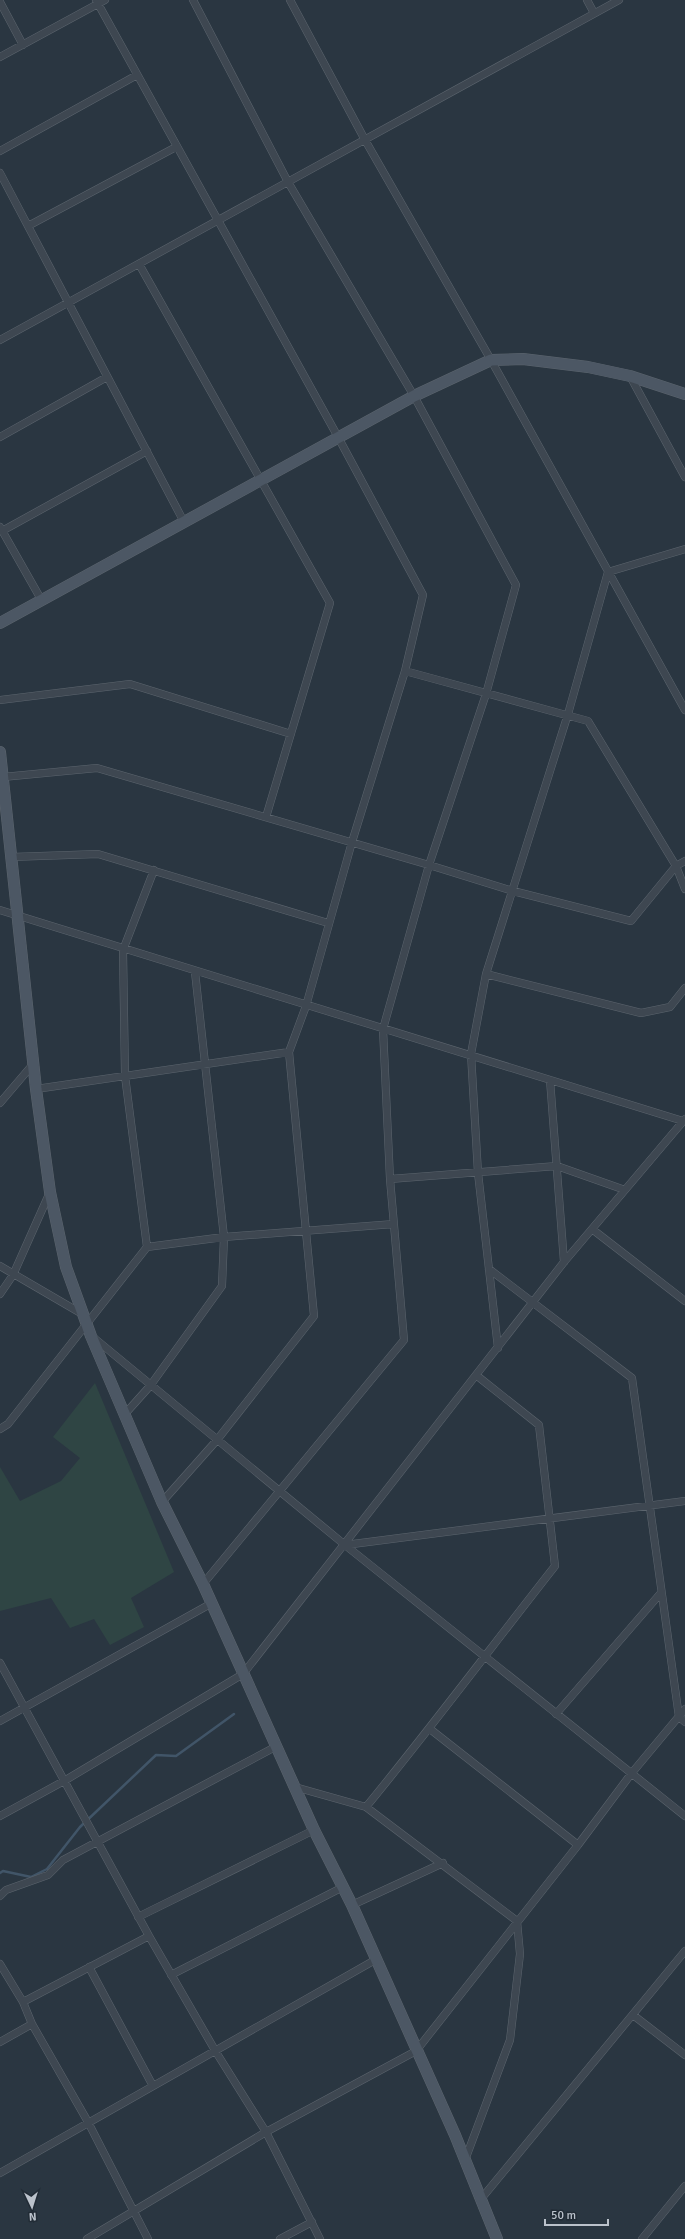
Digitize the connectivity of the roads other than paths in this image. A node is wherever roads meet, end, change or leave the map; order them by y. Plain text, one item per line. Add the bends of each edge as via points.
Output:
1 (105, 0) edge
2 (192, 0) edge
3 (290, 0) edge
4 (587, 0) edge
5 (619, 0) edge
6 (0, 2) edge
7 (97, 2) edge
8 (594, 14) junction
9 (23, 45) junction
10 (0, 57) edge
11 (137, 75) junction
12 (365, 140) junction
13 (176, 147) junction
14 (0, 151) edge
15 (0, 173) edge
16 (288, 182) junction
17 (217, 221) junction
18 (28, 226) junction
19 (139, 264) junction
20 (68, 303) junction
21 (0, 340) edge
22 (491, 360) junction
23 (630, 376) junction
24 (107, 377) junction
25 (685, 394) edge
26 (414, 396) junction
27 (0, 437) edge
28 (338, 438) junction
29 (147, 451) junction
30 (685, 477) edge
31 (261, 480) junction
32 (184, 522) junction
33 (1, 529) edge
34 (685, 549) edge
35 (608, 572) junction
36 (42, 600) junction
37 (0, 622) edge
38 (405, 671) junction
39 (486, 694) junction
40 (0, 700) edge
41 (685, 710) edge
42 (568, 714) junction
43 (291, 734) junction
44 (0, 752) edge
45 (2, 777) junction
46 (266, 817) junction
47 (352, 842) junction
48 (11, 857) junction
49 (685, 861) edge
50 (429, 865) junction
51 (676, 866) junction
52 (154, 870) junction
53 (685, 889) edge
54 (512, 891) junction
55 (0, 910) edge
56 (16, 917) junction
57 (328, 923) junction
58 (123, 950) junction
59 (195, 972) junction
60 (486, 974) junction
61 (685, 988) edge
62 (306, 1006) junction
63 (383, 1029) junction
64 (289, 1052) junction
65 (471, 1054) junction
66 (34, 1063) junction
67 (204, 1063) junction
68 (125, 1076) junction
69 (550, 1080) junction
70 (36, 1089) junction
71 (0, 1103) edge
72 (684, 1120) edge
73 (557, 1166) junction
74 (478, 1173) junction
75 (390, 1179) junction
76 (625, 1190) junction
77 (50, 1192) junction
78 (394, 1224) junction
79 (306, 1229) junction
80 (592, 1230) junction
81 (224, 1237) junction
82 (147, 1247) junction
83 (564, 1262) junction
84 (0, 1266) edge
85 (489, 1269) junction
86 (13, 1275) junction
87 (0, 1294) edge
88 (685, 1301) edge
89 (533, 1302) junction
90 (87, 1325) junction
91 (498, 1348) junction
92 (476, 1375) junction
93 (150, 1386) junction
94 (124, 1415) junction
95 (0, 1429) edge
96 (217, 1440) junction
97 (281, 1492) junction
98 (685, 1501) edge
99 (162, 1502) junction
100 (649, 1506) junction
101 (550, 1518) junction
102 (345, 1545) junction
103 (203, 1584) junction
104 (660, 1594) junction
105 (212, 1603) junction
106 (484, 1656) junction
107 (0, 1663) edge
108 (243, 1674) junction
109 (24, 1707) junction
110 (685, 1709) edge
111 (556, 1714) junction
112 (679, 1716) junction
113 (0, 1721) edge
114 (685, 1722) edge
115 (430, 1729) junction
116 (277, 1746) junction
117 (631, 1774) junction
118 (64, 1781) junction
119 (295, 1787) junction
120 (366, 1807) junction
121 (0, 1816) edge
122 (685, 1816) edge
123 (314, 1830) junction
124 (98, 1842) junction
125 (578, 1845) junction
126 (443, 1863) junction
127 (343, 1887) junction
128 (0, 1896) edge
129 (352, 1905) junction
130 (138, 1917) junction
131 (517, 1921) junction
132 (149, 1936) junction
133 (685, 1951) edge
134 (375, 1960) junction
135 (0, 1964) edge
136 (88, 1967) junction
137 (171, 1975) junction
138 (23, 2002) junction
139 (633, 2015) junction
140 (32, 2024) junction
141 (0, 2042) edge
142 (216, 2052) junction
143 (416, 2052) junction
144 (685, 2056) edge
145 (153, 2086) junction
146 (88, 2122) junction
147 (266, 2132) junction
148 (465, 2160) junction
149 (0, 2173) edge
150 (685, 2186) edge
151 (481, 2199) junction
152 (133, 2212) junction
153 (312, 2222) junction
154 (87, 2239) edge
155 (148, 2239) edge
156 (280, 2239) edge
157 (320, 2239) edge
158 (497, 2239) edge
159 (642, 2239) edge

1 - 7 street
2 - 16 street
3 - 12 street
4 - 8 street
5 - 8 street
6 - 9 street
7 - 9 street
7 - 11 street
8 - 12 street
9 - 10 street
11 - 13 street
11 - 14 street
12 - 16 street
12 - 22 street
13 - 17 street
13 - 18 street
15 - 18 street
16 - 17 street
16 - 26 street
17 - 19 street
17 - 28 street
18 - 20 street
19 - 20 street
19 - 31 street
20 - 21 street
20 - 24 street
22 - 23 main road via 545,360
22 - 26 main road
22 - 35 street
23 - 25 main road
23 - 30 street
24 - 27 street
24 - 29 street
26 - 28 main road
26 - 39 street via 516,585
28 - 31 main road
28 - 38 street via 423,595
29 - 32 street
29 - 33 street
31 - 32 main road
31 - 43 street via 330,603
32 - 36 main road
33 - 36 street
34 - 35 street
35 - 41 street
35 - 42 street
36 - 37 main road
38 - 39 street
38 - 47 street
39 - 42 street
39 - 50 street
40 - 43 street via 130,684
42 - 51 street via 588,721
42 - 54 street
43 - 46 street
44 - 45 main road
45 - 46 street via 97,768
45 - 48 main road
46 - 47 street
47 - 50 street
47 - 57 street
48 - 52 street via 98,854
48 - 56 main road
49 - 51 street
50 - 54 street
50 - 63 street
51 - 53 street
51 - 54 street via 631,921
52 - 57 street
52 - 58 street
54 - 60 street
55 - 56 street
56 - 58 street
56 - 66 main road
57 - 62 street
58 - 59 street
58 - 68 street
59 - 62 street
59 - 67 street
60 - 61 street via 641,1013 670,1007
60 - 65 street
62 - 63 street
62 - 64 street
63 - 65 street
63 - 75 street
64 - 67 street
64 - 79 street
65 - 69 street
65 - 74 street
66 - 70 main road
66 - 71 street
67 - 68 street
67 - 81 street
68 - 70 street
68 - 82 street
69 - 72 street
69 - 73 street
70 - 77 main road
72 - 76 street
73 - 74 street
73 - 76 street
73 - 83 street
74 - 75 street
74 - 85 street
75 - 78 street
76 - 80 street
77 - 86 street
77 - 90 main road via 66,1267
78 - 79 street
78 - 97 street via 404,1340
79 - 81 street
79 - 96 street via 314,1316
80 - 83 street
80 - 88 street
81 - 82 street
81 - 93 street via 222,1286
82 - 90 street
83 - 89 street
84 - 86 street
85 - 89 street
85 - 91 street
86 - 87 street
86 - 90 street
89 - 91 street
89 - 100 street via 632,1378
90 - 93 street
90 - 94 main road
90 - 95 street via 8,1424
91 - 92 street
92 - 101 street via 538,1425
92 - 102 street
93 - 94 street
93 - 96 street
94 - 99 main road
96 - 97 street
96 - 99 street
97 - 102 street
97 - 103 street
98 - 100 street
99 - 103 main road
100 - 101 street
100 - 104 street
101 - 102 street
101 - 106 street via 555,1566
102 - 106 street
102 - 108 street
103 - 105 main road
104 - 111 street
104 - 112 street
105 - 108 main road
105 - 109 street
106 - 111 street
106 - 115 street
107 - 109 street
108 - 116 main road
108 - 118 street
109 - 113 street
109 - 118 street
110 - 112 street
111 - 117 street
112 - 114 street
112 - 117 street
115 - 120 street
115 - 125 street
116 - 119 main road
116 - 124 street
117 - 122 street
117 - 125 street
118 - 121 street
118 - 124 street
119 - 120 street
119 - 123 main road
120 - 126 street
123 - 127 main road
123 - 130 street
124 - 128 street via 63,1860 48,1875 6,1890
124 - 130 street
125 - 131 street
126 - 129 street
126 - 131 street
127 - 129 main road
127 - 137 street
129 - 134 main road
130 - 132 street
131 - 143 street
131 - 148 street via 520,1954 510,2040
132 - 136 street
132 - 137 street
133 - 139 street
134 - 142 street
134 - 143 main road
135 - 138 street
136 - 138 street
136 - 145 street
137 - 142 street
138 - 140 street
139 - 144 street
139 - 151 street
140 - 141 street
140 - 146 street
142 - 145 street
142 - 147 street
143 - 147 street
143 - 148 main road
145 - 146 street
146 - 149 street
146 - 152 street
147 - 152 street
147 - 153 street
148 - 151 main road
150 - 159 street
151 - 158 main road
152 - 154 street
152 - 155 street
153 - 156 street
153 - 157 street

